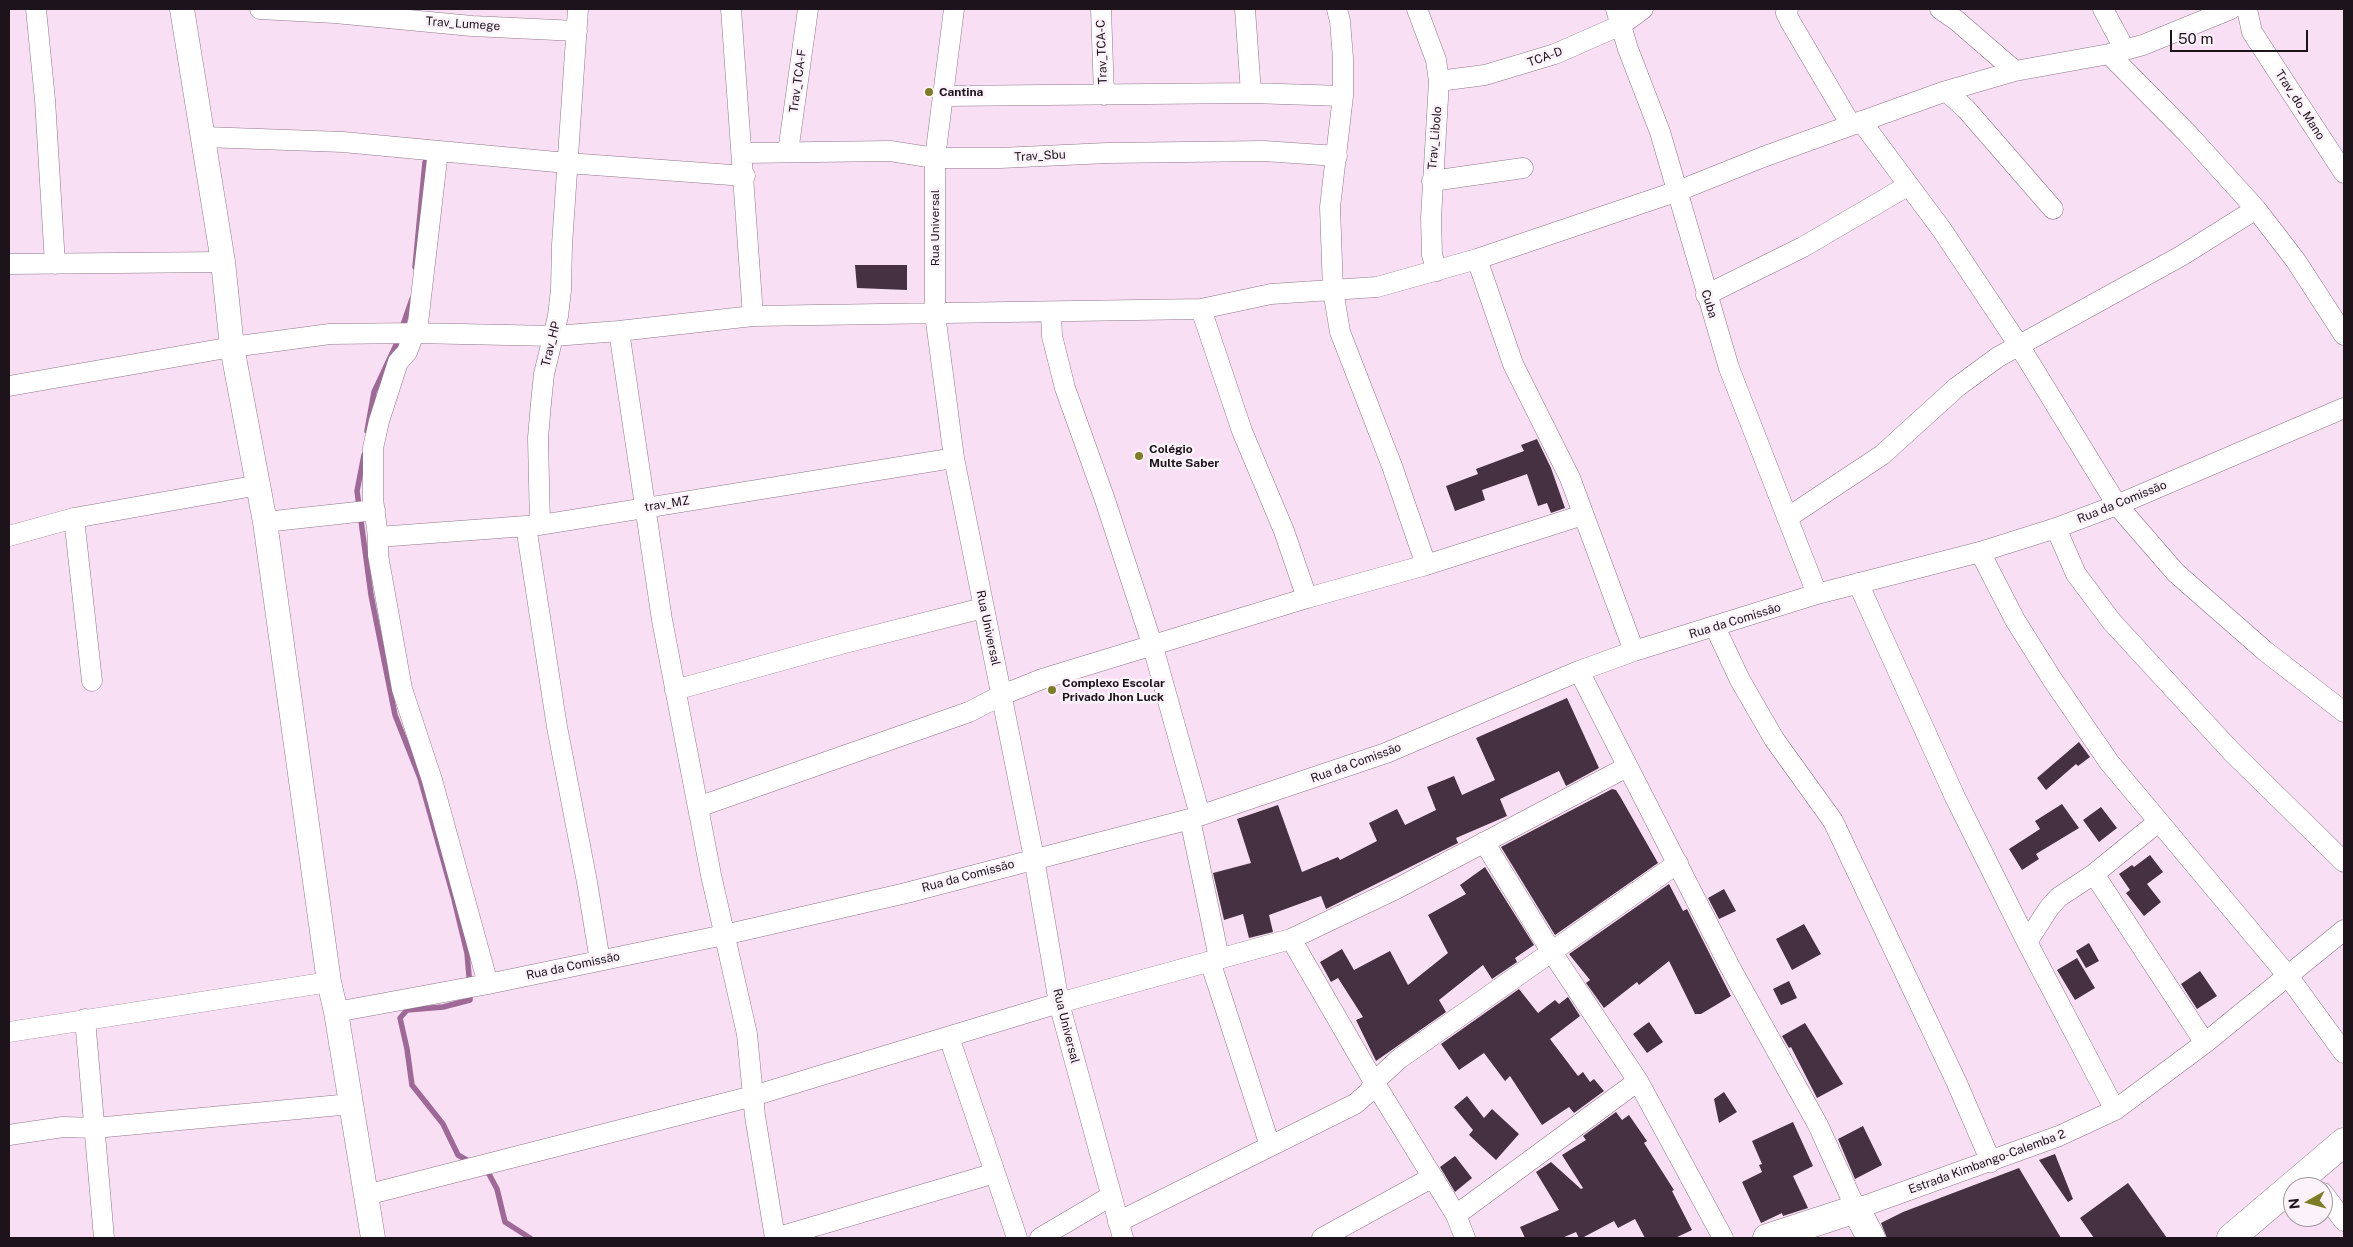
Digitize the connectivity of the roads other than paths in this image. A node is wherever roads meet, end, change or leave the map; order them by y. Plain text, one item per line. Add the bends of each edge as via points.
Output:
1 (36, 9) edge
2 (182, 9) edge
3 (260, 9) edge
4 (578, 9) edge
5 (732, 9) edge
6 (808, 9) edge
7 (954, 9) edge
8 (1101, 9) edge
9 (1246, 9) edge
10 (1336, 9) edge
11 (1417, 9) edge
12 (1643, 9) edge
13 (1788, 9) edge
14 (1940, 9) edge
15 (2103, 9) edge
16 (2231, 9) edge
17 (2247, 9) edge
18 (335, 11) edge
19 (1618, 17) edge
20 (577, 30) junction
21 (2117, 52) junction
22 (2015, 71) junction
23 (1439, 81) junction
24 (1946, 92) junction
25 (1251, 93) junction
26 (944, 96) junction
27 (1104, 96) junction
28 (1343, 96) junction
29 (1856, 123) junction
30 (204, 137) junction
31 (438, 151) junction
32 (788, 152) junction
33 (743, 153) junction
34 (1337, 156) junction
35 (934, 158) junction
36 (568, 164) junction
37 (1524, 168) dead end
38 (2344, 173) edge
39 (745, 176) junction
40 (1432, 181) junction
41 (1909, 185) junction
42 (1678, 191) junction
43 (2053, 209) dead end
44 (2256, 209) junction
45 (1477, 258) junction
46 (224, 262) junction
47 (9, 264) edge
48 (55, 264) junction
49 (1436, 271) junction
50 (1333, 290) junction
51 (1706, 295) junction
52 (1201, 309) junction
53 (1051, 313) junction
54 (935, 314) junction
55 (754, 316) junction
56 (619, 331) junction
57 (414, 332) junction
58 (554, 336) junction
59 (2344, 336) edge
60 (232, 347) junction
61 (2020, 347) junction
62 (9, 386) edge
63 (2344, 408) edge
64 (954, 458) junction
65 (259, 485) junction
66 (2117, 505) junction
67 (645, 508) junction
68 (374, 510) junction
69 (1583, 515) junction
70 (74, 518) junction
71 (1787, 518) junction
72 (265, 522) junction
73 (533, 526) junction
74 (2056, 528) junction
75 (9, 536) edge
76 (378, 537) junction
77 (1980, 552) junction
78 (1426, 565) junction
79 (1858, 583) junction
80 (1817, 594) junction
81 (1307, 598) junction
82 (983, 608) junction
83 (1715, 627) junction
84 (1153, 647) junction
85 (1634, 651) junction
86 (1579, 671) junction
87 (92, 681) dead end
88 (676, 690) junction
89 (1002, 696) junction
90 (2344, 712) edge
91 (1626, 767) junction
92 (698, 807) junction
93 (1195, 817) junction
94 (2158, 822) junction
95 (1484, 842) junction
96 (1034, 858) junction
97 (2344, 862) edge
98 (1678, 863) junction
99 (2094, 874) junction
100 (2344, 930) edge
101 (724, 935) junction
102 (1291, 939) junction
103 (2027, 942) junction
104 (1551, 951) junction
105 (1214, 960) junction
106 (600, 961) junction
107 (2288, 976) junction
108 (328, 982) junction
109 (488, 984) junction
110 (1059, 1003) junction
111 (336, 1012) junction
112 (85, 1019) junction
113 (9, 1032) edge
114 (949, 1037) junction
115 (2205, 1044) junction
116 (2344, 1053) edge
117 (1638, 1081) junction
118 (1374, 1082) junction
119 (753, 1096) junction
120 (351, 1104) junction
121 (2116, 1110) junction
122 (95, 1128) junction
123 (9, 1135) edge
124 (2344, 1142) edge
125 (1270, 1146) junction
126 (1991, 1162) junction
127 (995, 1173) junction
128 (1433, 1177) junction
129 (2321, 1177) edge
130 (366, 1195) junction
131 (1111, 1196) junction
132 (2283, 1205) edge
133 (2333, 1207) edge
134 (1856, 1209) junction
135 (1456, 1215) junction
136 (2344, 1221) edge
137 (1121, 1230) edge
138 (104, 1238) edge
139 (373, 1238) edge
140 (1018, 1238) edge
141 (1040, 1238) edge
142 (1322, 1238) edge
143 (1465, 1238) edge
144 (1723, 1238) edge
145 (1767, 1238) edge
146 (1871, 1238) edge
147 (2230, 1238) edge

1 - 48 street
2 - 30 street
3 - 18 street, Trav_Lumege
4 - 20 street, Trav_HP
5 - 33 street
6 - 32 street, Trav_TCA-F
7 - 26 street, Rua Universal
8 - 27 street, Trav_TCA-C
9 - 25 street
10 - 28 street via 1343,58
11 - 23 street, Trav_Libolo via 1436,60
12 - 19 street, TCA-D
13 - 29 street via 1786,13 1791,23
14 - 22 street
15 - 21 street
16 - 21 street via 2143,45
17 - 38 street, Trav_do_Mano via 2252,32
18 - 20 street, Trav_Lumege via 472,26
19 - 23 street, TCA-D via 1555,54 1485,75
19 - 42 street, Cuba
20 - 36 street, Trav_HP
21 - 22 street
21 - 44 street
22 - 24 street
23 - 40 street, Trav_Libolo
24 - 29 street
24 - 43 street via 1966,109
25 - 27 street
25 - 28 street
26 - 27 street
26 - 35 street, Rua Universal
28 - 34 street
29 - 41 street
29 - 42 street
30 - 31 street via 344,142
30 - 46 street
31 - 36 street
31 - 57 street via 418,323
32 - 33 street, Trav_Sbu
32 - 35 street, Trav_Sbu via 890,151
33 - 39 street
34 - 35 street, Trav_Sbu via 1264,151
34 - 50 street via 1330,208
35 - 54 street, Rua Universal
36 - 39 street
36 - 58 street, Trav_HP via 562,290
37 - 40 street
39 - 55 street
40 - 49 street, Trav_Libolo via 1432,255
41 - 51 street via 1804,247
41 - 61 street
42 - 45 street
42 - 51 street, Cuba
44 - 59 street via 2296,261
44 - 61 street via 2181,256
45 - 49 street
45 - 69 street via 1513,364 1570,478
46 - 48 street
46 - 60 street
47 - 48 street
49 - 50 street via 1377,287
50 - 52 street via 1271,294
50 - 78 street via 1340,332
51 - 71 street, Cuba via 1729,368
52 - 53 street
52 - 81 street via 1242,431 1284,531
53 - 54 street
53 - 84 street via 1052,336 1065,388 1106,500
54 - 55 street
54 - 64 street, Rua Universal
55 - 56 street
56 - 58 street
56 - 67 street
57 - 58 street
57 - 60 street via 330,334
57 - 68 street via 407,352 398,362 379,421 372,468
58 - 73 street, Trav_HP via 544,374
60 - 62 street
60 - 65 street
61 - 66 street
61 - 71 street via 1998,358 1957,387 1882,455
63 - 66 street, Rua da Comissão
64 - 67 street, trav_MZ
64 - 82 street, Rua Universal
65 - 70 street
65 - 72 street
66 - 74 street, Rua da Comissão
66 - 90 street via 2176,573 2265,651
67 - 73 street, trav_MZ
67 - 88 street
68 - 72 street
68 - 76 street
69 - 78 street
69 - 85 street
70 - 75 street
70 - 87 street
71 - 80 street, Cuba
72 - 108 street
73 - 76 street, trav_MZ
73 - 106 street, Trav_HP via 557,727
74 - 77 street, Rua da Comissão
74 - 97 street via 2076,574 2112,622 2231,751
76 - 109 street via 378,555 402,689 432,780
77 - 79 street, Rua da Comissão
77 - 94 street via 2015,620 2052,679 2109,762
78 - 81 street
79 - 80 street, Rua da Comissão
79 - 103 street via 1955,797
80 - 83 street, Rua da Comissão
81 - 84 street
82 - 88 street
82 - 89 street, Rua Universal
83 - 85 street, Rua da Comissão
83 - 126 street via 1774,740 1833,821
84 - 89 street via 1042,679
84 - 93 street
85 - 86 street, Rua da Comissão
86 - 91 street
86 - 93 street, Rua da Comissão via 1386,753
88 - 92 street
89 - 92 street via 968,712
89 - 96 street, Rua Universal
91 - 95 street
91 - 98 street
92 - 101 street
93 - 96 street, Rua da Comissão
93 - 105 street
94 - 99 street
94 - 107 street
95 - 102 street
95 - 104 street
96 - 101 street, Rua da Comissão via 906,894
96 - 110 street, Rua Universal
98 - 104 street
98 - 134 street via 1730,967 1818,1125
99 - 103 street via 2059,897
99 - 115 street
100 - 107 street, Estrada Kimbango-Calemba 2
101 - 106 street, Rua da Comissão
101 - 119 street via 747,1034
102 - 105 street
102 - 118 street
103 - 121 street
104 - 117 street
104 - 118 street via 1399,1060
105 - 110 street
105 - 125 street
106 - 109 street, Rua da Comissão
107 - 115 street, Estrada Kimbango-Calemba 2
107 - 116 street
108 - 111 street
108 - 112 street
109 - 111 street, Rua da Comissão
110 - 114 street
110 - 131 street, Rua Universal
111 - 120 street
112 - 113 street
112 - 122 street
114 - 119 street
114 - 127 street
115 - 121 street, Estrada Kimbango-Calemba 2
117 - 135 street
117 - 144 street
118 - 125 street via 1355,1104
118 - 128 street
119 - 127 street via 775,1238
119 - 130 street
120 - 122 street
120 - 130 street
121 - 126 street, Estrada Kimbango-Calemba 2
122 - 123 street via 63,1127
122 - 138 street
124 - 129 main road
125 - 137 street
126 - 134 street, Estrada Kimbango-Calemba 2
127 - 140 street
128 - 135 street
128 - 142 street
130 - 139 street
131 - 137 street, Rua Universal
131 - 141 street
132 - 147 main road
133 - 136 street
134 - 145 main road, Estrada Kimbango-Calemba 2
134 - 146 main road
135 - 143 street

